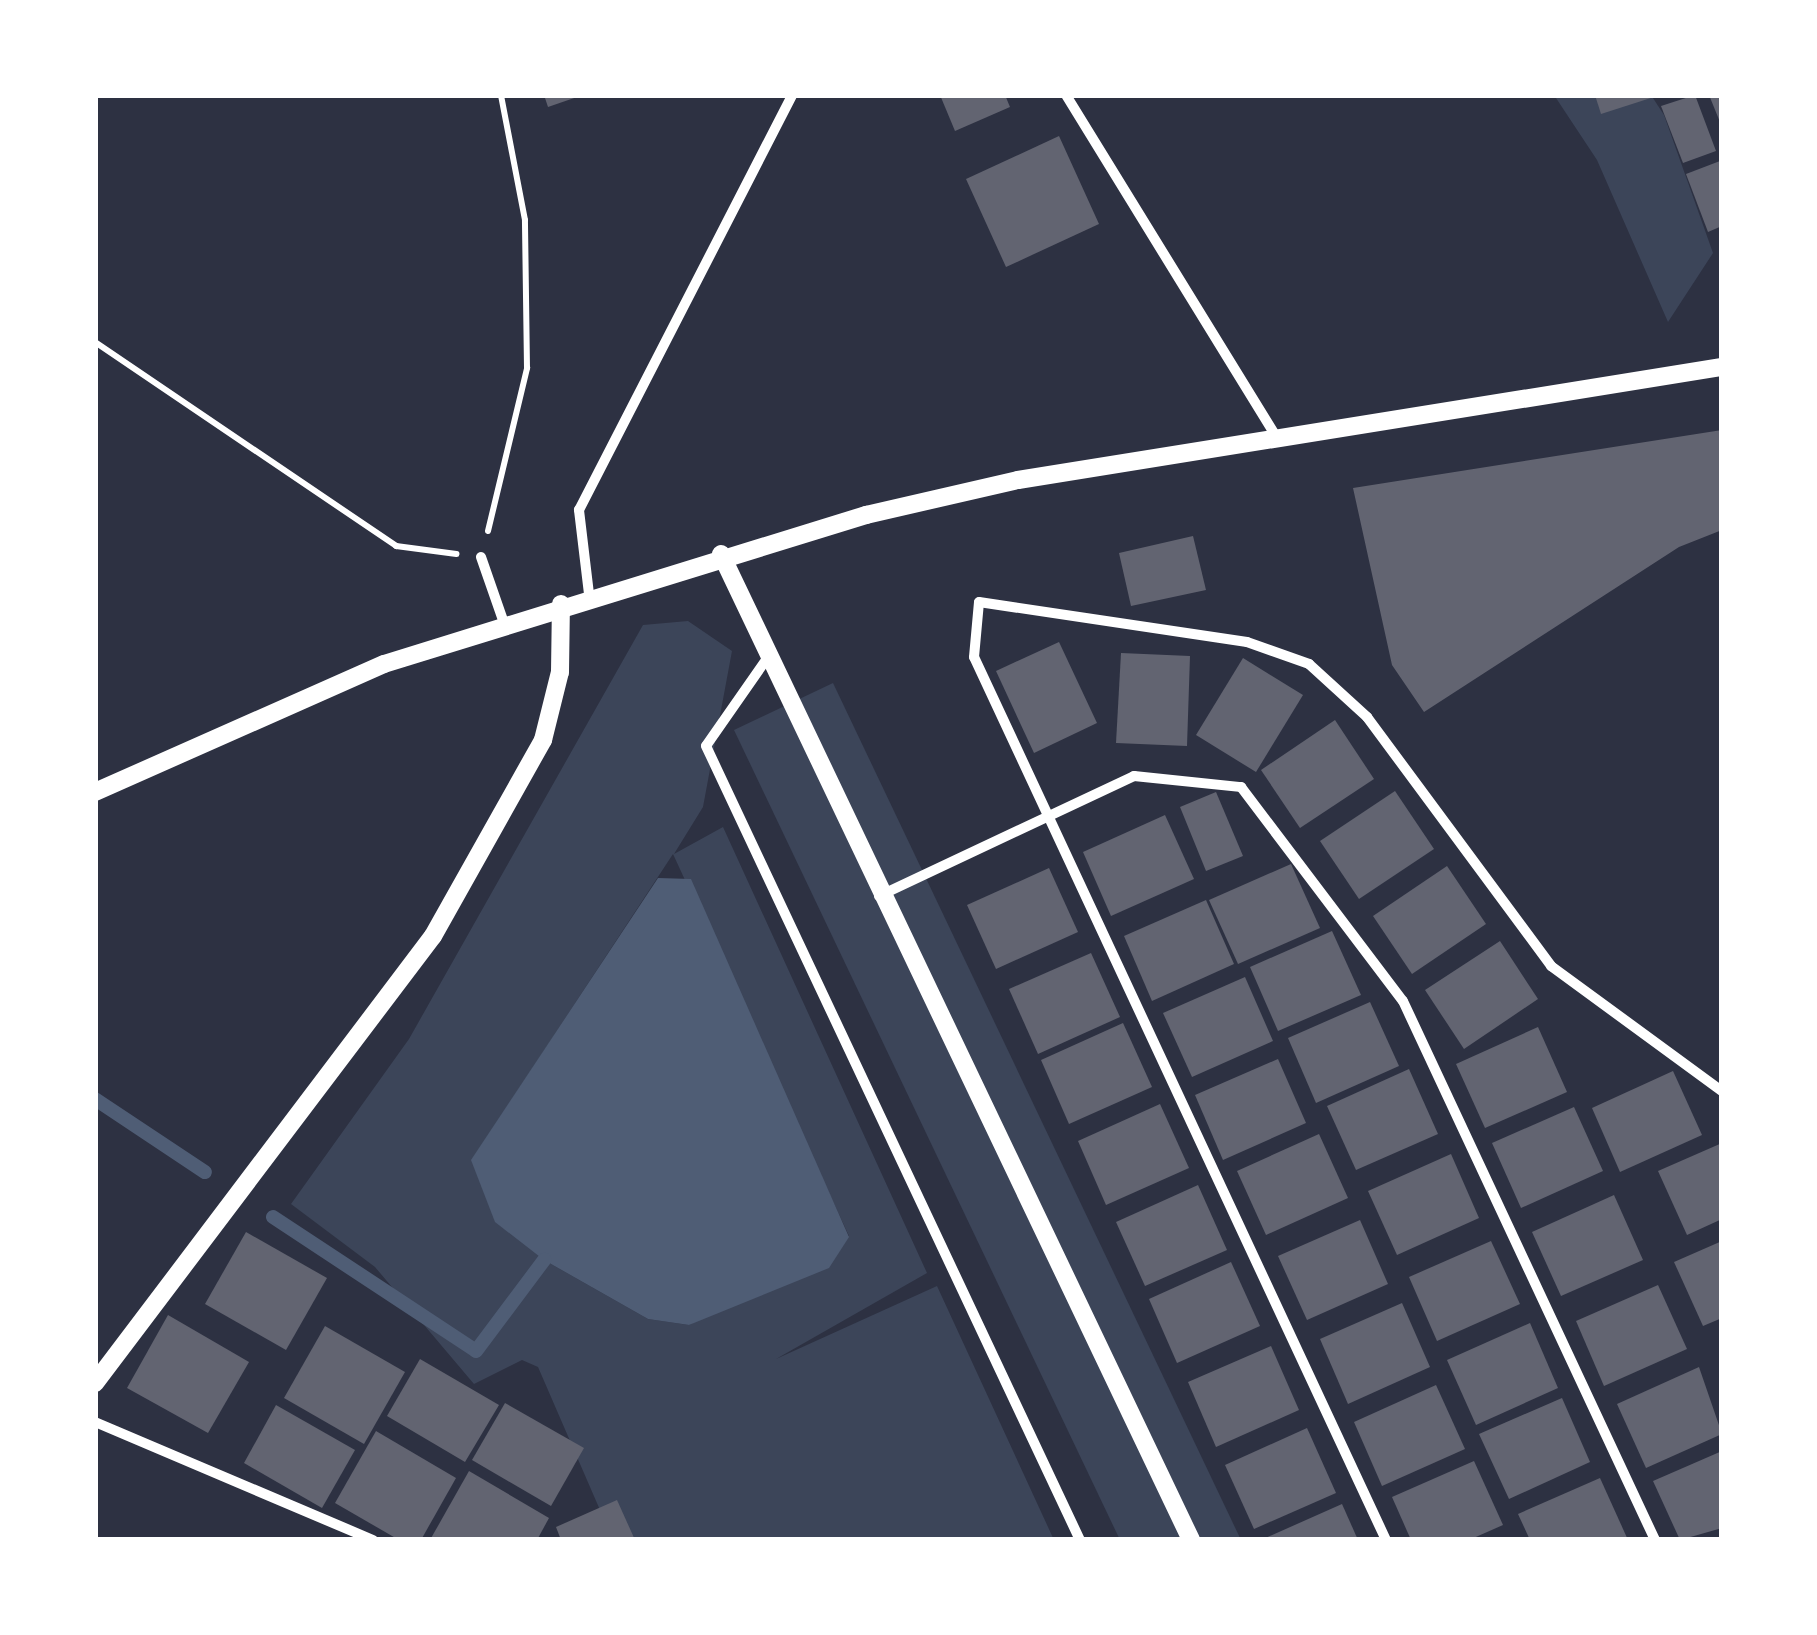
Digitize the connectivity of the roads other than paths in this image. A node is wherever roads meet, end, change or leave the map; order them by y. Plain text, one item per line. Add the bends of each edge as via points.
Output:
1 (792, 95) edge
2 (1066, 95) edge
3 (1722, 367) edge
4 (1276, 436) junction
5 (720, 554) junction
6 (480, 557) road end
7 (589, 594) junction
8 (562, 604) junction
9 (504, 624) junction
10 (768, 657) junction
11 (95, 792) edge
12 (1048, 818) junction
13 (878, 896) junction
14 (1722, 1091) edge
15 (95, 1383) edge
16 (95, 1422) edge
17 (373, 1540) edge
18 (1080, 1540) edge
19 (1191, 1540) edge
20 (1386, 1540) edge
21 (1655, 1540) edge

1 - 7 street via 579,510
2 - 4 street
3 - 4 street
4 - 5 street via 1018,480
5 - 7 street
5 - 10 street
6 - 9 street
7 - 8 street
8 - 9 street
8 - 15 street via 560,672 543,740 434,936
9 - 11 street via 384,664
10 - 13 street
10 - 18 street via 706,746
12 - 13 street
12 - 14 street via 974,658 979,602 1246,642 1309,664 1367,717 1551,966
12 - 20 street
12 - 21 street via 1134,776 1242,787 1403,1001
13 - 19 street via 988,1106
16 - 17 street

